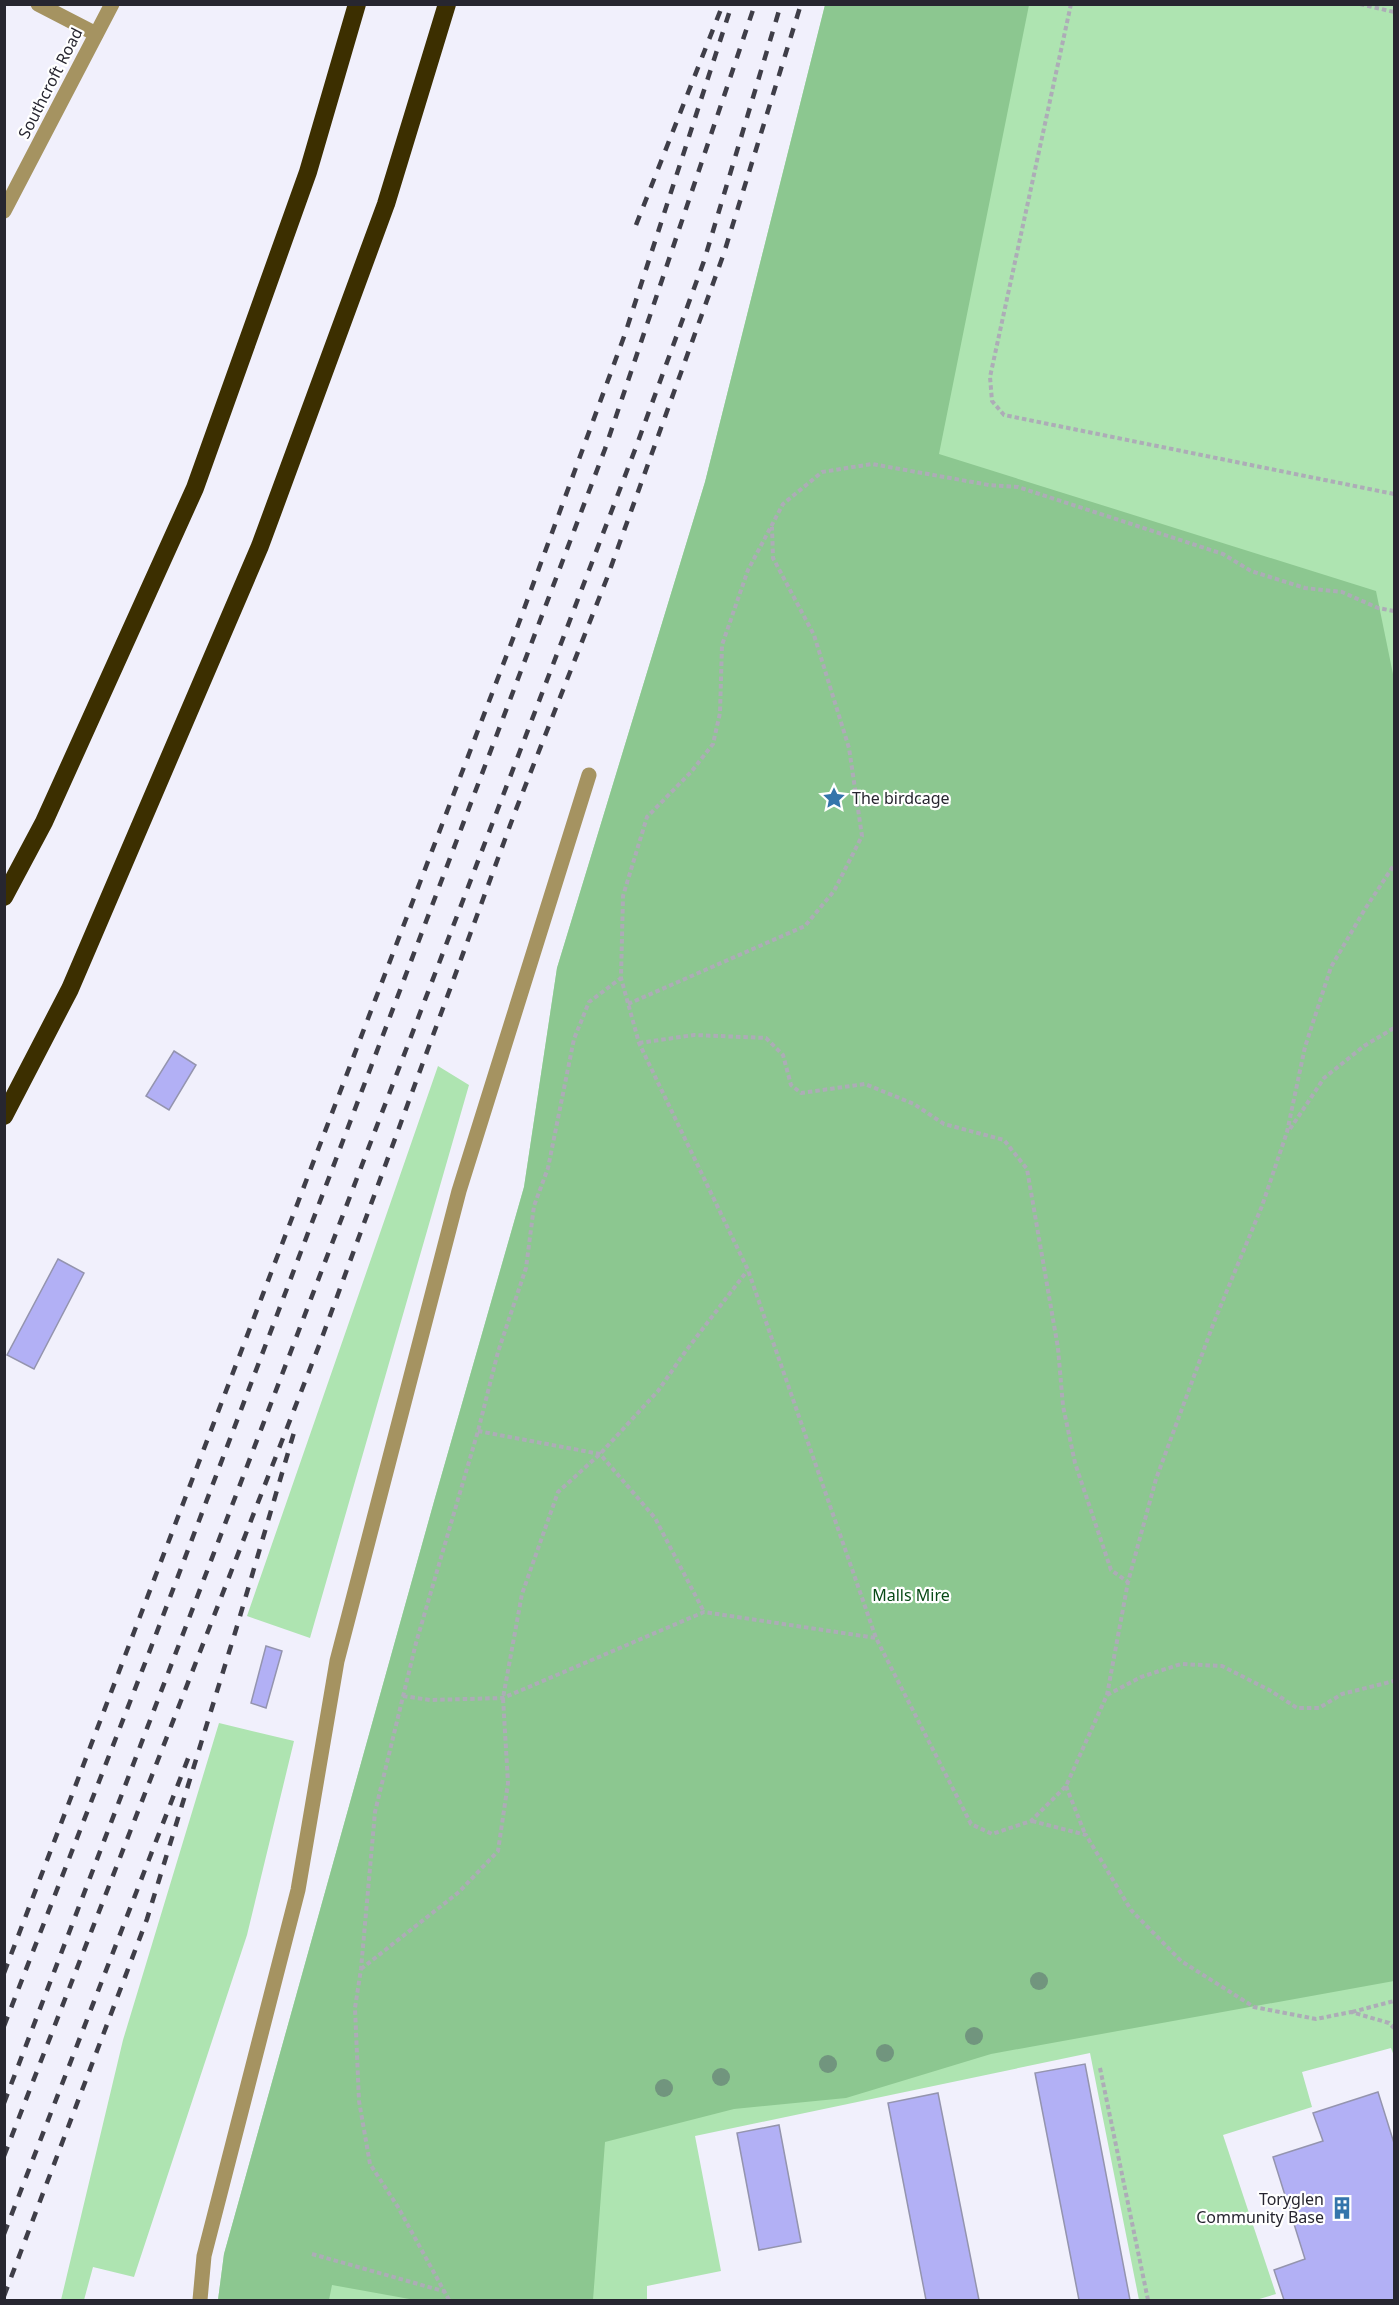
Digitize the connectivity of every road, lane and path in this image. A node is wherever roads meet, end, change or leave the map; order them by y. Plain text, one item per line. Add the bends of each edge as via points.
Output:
1 (38, 4) edge
2 (112, 4) edge
3 (357, 4) edge
4 (447, 4) edge
5 (1071, 4) edge
6 (1360, 4) edge
7 (1395, 12) edge
8 (96, 34) junction
9 (4, 211) edge
10 (1395, 494) edge
11 (772, 524) junction
12 (1395, 611) edge
13 (589, 775) dead end
14 (1395, 865) edge
15 (4, 897) edge
16 (621, 978) junction
17 (628, 1004) junction
18 (1395, 1028) edge
19 (639, 1043) junction
20 (4, 1116) edge
21 (1287, 1132) junction
22 (748, 1270) junction
23 (478, 1431) junction
24 (600, 1454) junction
25 (1128, 1582) junction
26 (704, 1612) junction
27 (876, 1638) junction
28 (1395, 1681) edge
29 (1107, 1695) junction
30 (403, 1696) junction
31 (503, 1698) junction
32 (1066, 1786) junction
33 (1031, 1821) junction
34 (1086, 1835) junction
35 (361, 1969) junction
36 (1395, 2001) edge
37 (1351, 2012) junction
38 (1395, 2028) edge
39 (1100, 2068) dead end
40 (312, 2254) dead end
41 (444, 2292) junction
42 (200, 2301) edge
43 (449, 2301) edge
44 (1148, 2301) edge

1 - 8 street
2 - 8 street, Southcroft Road
3 - 15 highway via 308,172 195,488 44,822
4 - 20 highway via 386,204 260,546 70,989
5 - 10 path via 990,377 992,401 1004,415
6 - 7 path
8 - 9 street, Southcroft Road
11 - 12 path via 783,504 822,472 872,465 1018,487 1222,555 1251,571 1305,588 1342,592
11 - 16 path via 748,570 722,645 720,713 713,744 647,817 623,896
11 - 17 path via 772,558 814,635 849,748 862,836 834,891 805,926
13 - 42 street via 459,1191 337,1661 298,1890 204,2256
14 - 21 path via 1332,967 1305,1047
16 - 17 path
16 - 23 path via 589,1002 574,1038 548,1168 534,1206 526,1268 498,1352
17 - 19 path
18 - 21 path via 1364,1046 1324,1078
19 - 22 path
19 - 25 path via 694,1035 766,1038 783,1055 791,1085 801,1093 866,1084 914,1104 944,1124 1004,1140 1027,1169 1075,1463 1111,1570
21 - 25 path via 1156,1479
22 - 24 path via 658,1391
22 - 27 path
23 - 24 path
23 - 30 path
24 - 26 path via 655,1518
24 - 31 path via 558,1492 522,1594
25 - 29 path
26 - 27 path
26 - 31 path
27 - 33 path via 971,1824 992,1834
28 - 29 path via 1342,1694 1319,1707 1297,1708 1222,1666 1180,1664 1141,1677
29 - 32 path
30 - 31 path via 430,1700
30 - 35 path via 375,1812
31 - 35 path via 508,1783 498,1851 459,1892
32 - 33 path
32 - 34 path
33 - 34 path
34 - 37 path via 1131,1910 1181,1961 1254,2007 1316,2019
35 - 41 path via 355,2008 359,2101 370,2164
36 - 37 path
37 - 38 path
39 - 44 path
40 - 41 path
41 - 43 path

